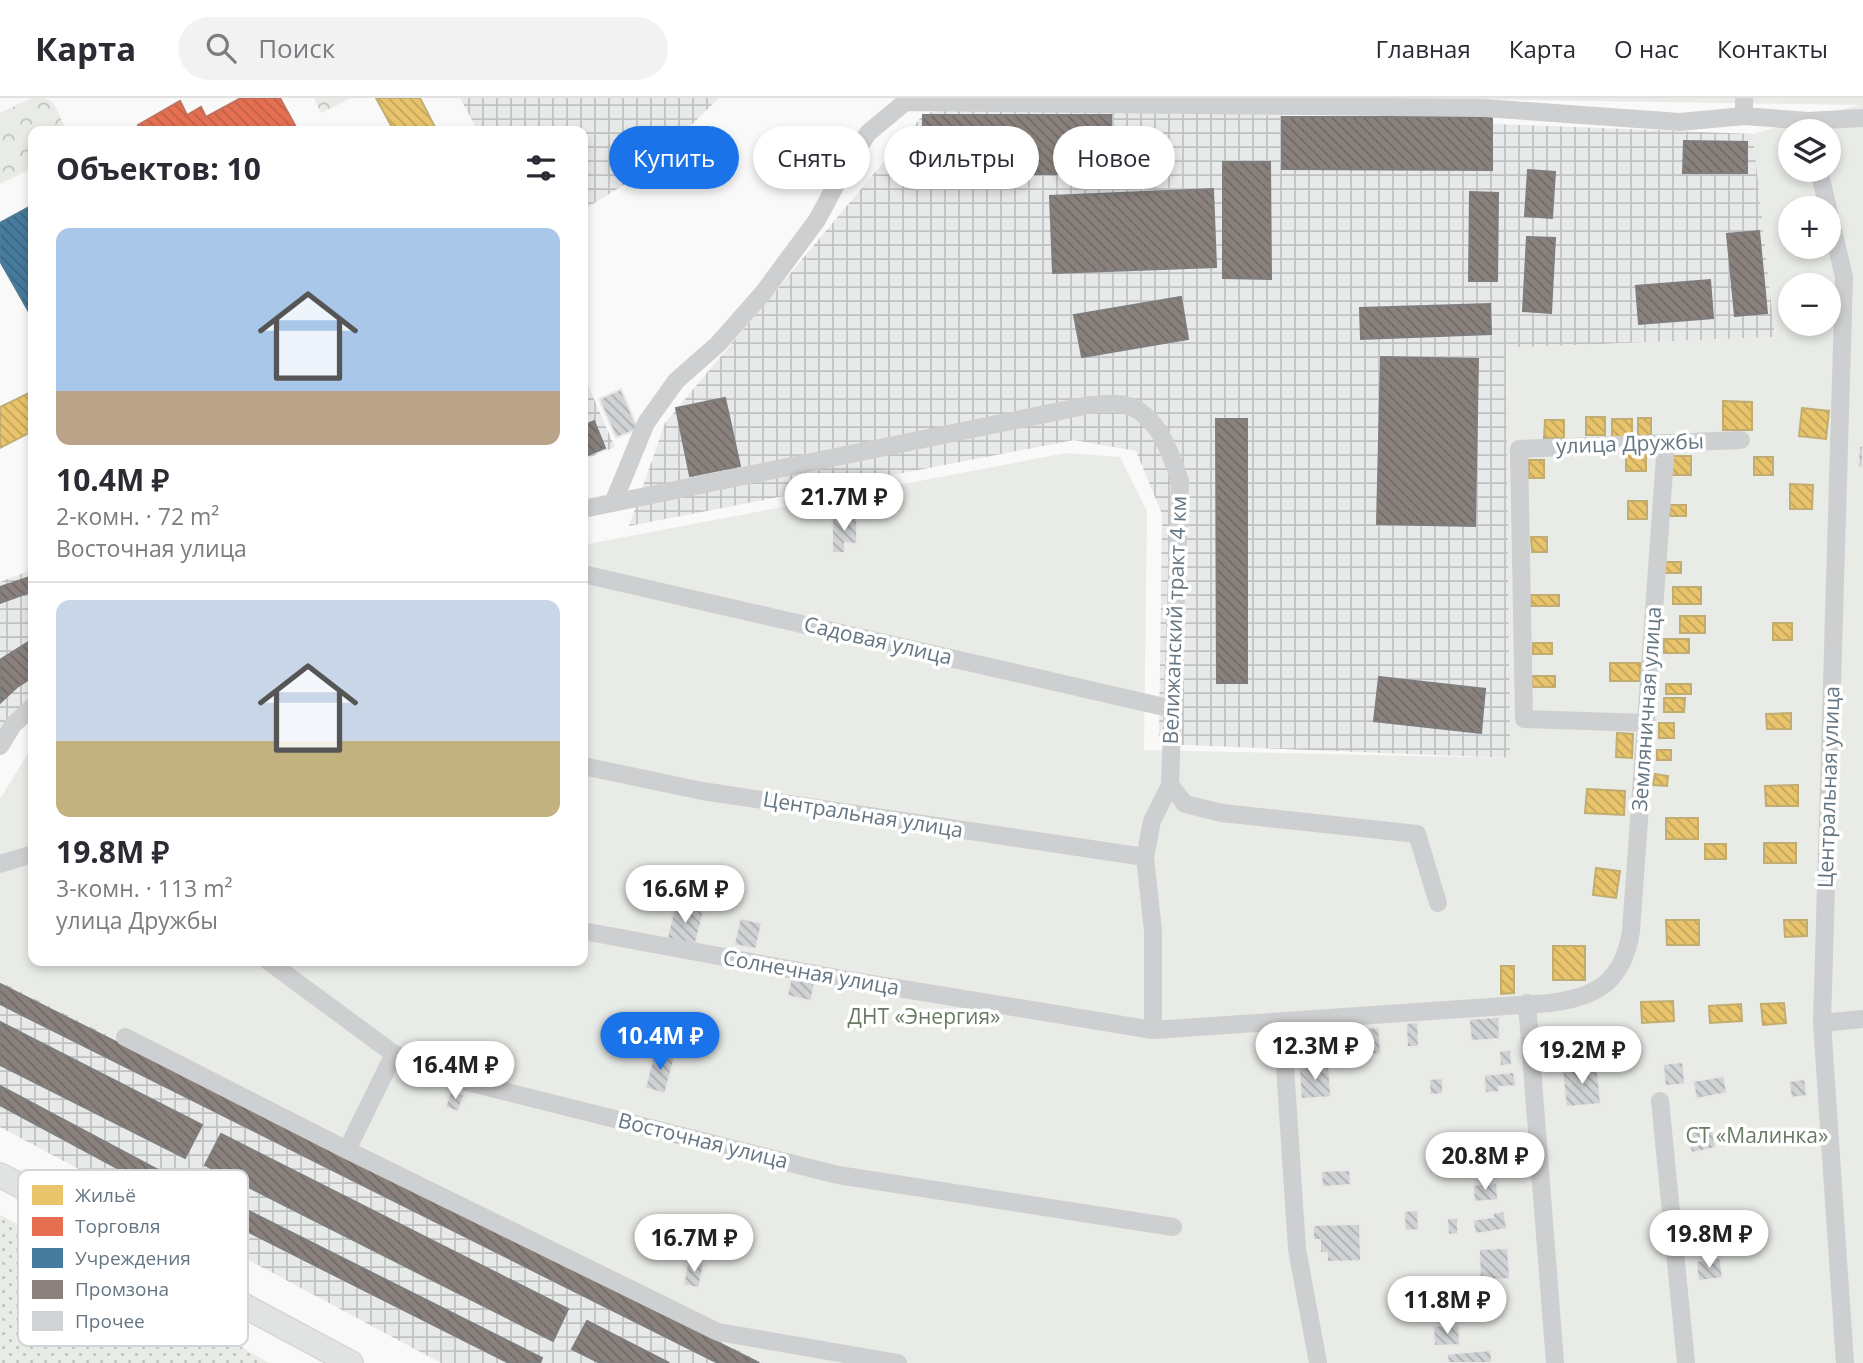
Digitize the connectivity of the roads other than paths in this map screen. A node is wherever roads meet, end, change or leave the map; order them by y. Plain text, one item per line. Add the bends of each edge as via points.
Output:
1 (1744, 98) edge
2 (908, 100) edge
3 (1230, 101) edge
4 (1484, 103) edge
5 (1744, 116) junction
6 (1863, 118) edge
7 (1778, 121) edge
8 (1841, 121) edge
9 (1839, 259) edge
10 (1741, 440) dead end
11 (1666, 443) junction
12 (613, 503) junction
13 (588, 508) edge
14 (588, 575) edge
15 (1173, 709) junction
16 (28, 711) edge
17 (1647, 723) junction
18 (0, 746) edge
19 (588, 767) edge
20 (1170, 785) junction
21 (28, 856) edge
22 (1145, 857) junction
23 (0, 864) edge
24 (1438, 903) dead end
25 (588, 932) edge
26 (275, 966) edge
27 (1617, 973) joint
28 (1527, 1003) junction
29 (1863, 1019) edge
30 (1282, 1021) junction
31 (1822, 1023) junction
32 (1153, 1030) junction
33 (125, 1037) dead end
34 (394, 1054) junction
35 (1660, 1101) dead end
36 (347, 1150) junction
37 (0, 1175) edge
38 (18, 1185) edge
39 (1173, 1227) dead end
40 (248, 1308) edge
41 (351, 1363) edge
42 (898, 1363) edge
43 (1318, 1363) edge
44 (1555, 1363) edge
45 (1686, 1363) edge
46 (1845, 1363) edge

1 - 5 street
2 - 3 street
2 - 12 street via 869,133 817,220 763,293 718,344 676,381 646,423
3 - 4 street
4 - 5 street via 1680,122
5 - 7 street
6 - 8 street
9 - 31 street, Центральная улица via 1843,277
10 - 11 street, улица Дружбы
11 - 17 street, Земляничная улица
11 - 17 street, улица Дружбы via 1519,449 1524,719
12 - 13 street, Велижанский тракт 4 км
12 - 15 street, Велижанский тракт 4 км via 1075,408 1120,404 1145,415 1169,445 1180,481
14 - 15 street, Садовая улица
15 - 20 street, Велижанский тракт 4 км
16 - 18 street
17 - 27 street, Земляничная улица via 1631,931 1628,952
19 - 22 street, Центральная улица via 702,791
20 - 22 street via 1152,821
20 - 24 street via 1185,804 1222,813 1417,834
21 - 23 street
22 - 32 street via 1153,932
25 - 32 street, Солнечная улица
26 - 34 street, Восточная улица
27 - 28 street, Солнечная улица via 1579,998
28 - 30 street, Солнечная улица
28 - 44 street
29 - 31 street
30 - 32 street, Солнечная улица
30 - 43 street via 1297,1249
31 - 46 street, Центральная улица
33 - 36 street
34 - 36 street
34 - 39 street, Восточная улица via 458,1080 838,1175
35 - 45 street
36 - 42 street via 718,1332
37 - 38 main road
40 - 41 main road

